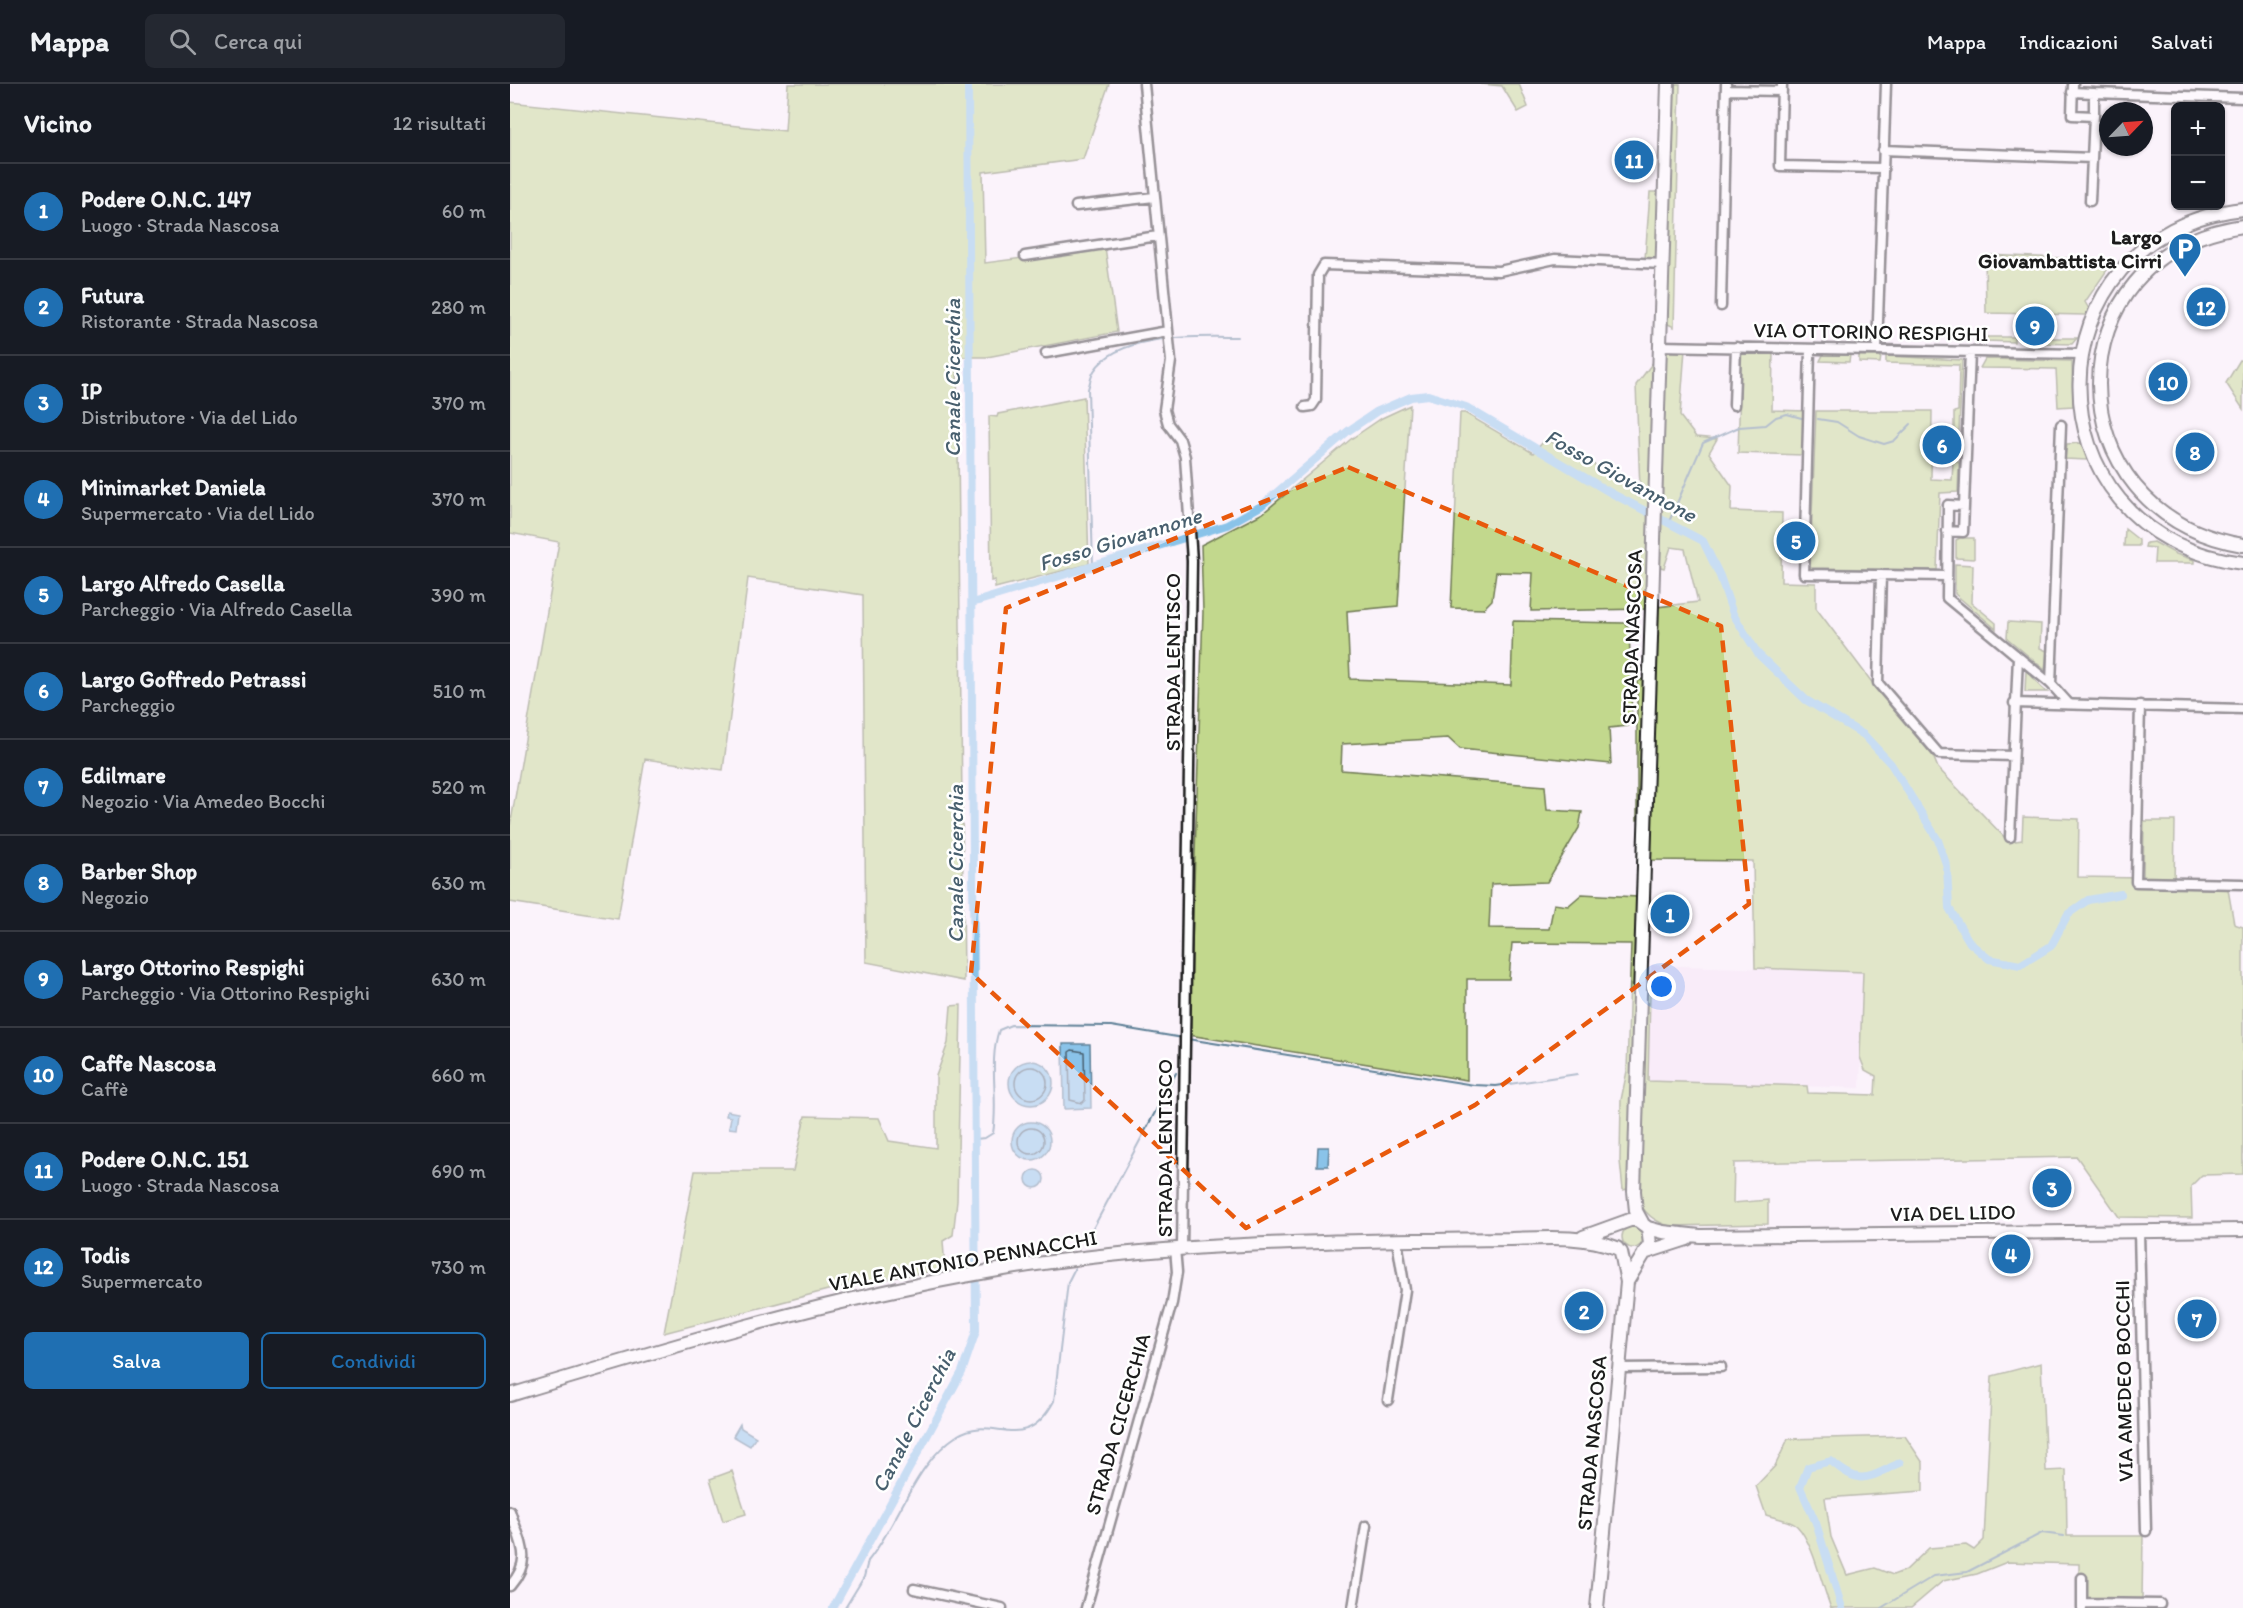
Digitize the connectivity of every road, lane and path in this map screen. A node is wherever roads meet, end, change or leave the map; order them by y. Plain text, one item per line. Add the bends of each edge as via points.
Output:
1 (1144, 84) edge
2 (1668, 84) edge
3 (1886, 84) edge
4 (1726, 87) edge
5 (1782, 88) edge
6 (2073, 88) edge
7 (2094, 93) junction
8 (2243, 98) edge
9 (2094, 116) junction
10 (1883, 150) junction
11 (2091, 158) junction
12 (1882, 168) junction
13 (1154, 197) junction
14 (2090, 201) dead end
15 (1076, 206) dead end
16 (2243, 209) edge
17 (2243, 226) edge
18 (1158, 236) junction
19 (2155, 242) junction
20 (2166, 255) junction
21 (1024, 256) dead end
22 (1663, 264) junction
23 (1720, 306) dead end
24 (1168, 331) junction
25 (1659, 345) junction
26 (1736, 347) junction
27 (1810, 349) junction
28 (1877, 350) junction
29 (1970, 352) junction
30 (1046, 353) dead end
31 (2082, 354) junction
32 (1734, 405) dead end
33 (1305, 407) dead end
34 (2061, 425) dead end
35 (2130, 480) junction
36 (2113, 493) junction
37 (1964, 506) junction
38 (1947, 531) junction
39 (2243, 545) edge
40 (2243, 563) edge
41 (1881, 575) junction
42 (1946, 576) junction
43 (2018, 657) junction
44 (2051, 684) junction
45 (2014, 704) junction
46 (2069, 704) junction
47 (2140, 705) junction
48 (2243, 710) edge
49 (2013, 756) junction
50 (2010, 837) dead end
51 (2243, 884) edge
52 (1634, 1191) junction
53 (1621, 1224) junction
54 (1645, 1225) junction
55 (2243, 1230) edge
56 (2139, 1231) junction
57 (1700, 1236) junction
58 (1579, 1238) junction
59 (1397, 1241) junction
60 (1179, 1248) junction
61 (1619, 1250) junction
62 (1644, 1252) junction
63 (1627, 1282) junction
64 (1721, 1367) dead end
65 (1619, 1368) junction
66 (510, 1395) edge
67 (1388, 1400) dead end
68 (510, 1511) edge
69 (1366, 1526) dead end
70 (2146, 1531) dead end
71 (2082, 1578) dead end
72 (510, 1586) edge
73 (914, 1589) dead end
74 (2160, 1604) dead end
75 (2082, 1606) edge
76 (1002, 1608) edge
77 (1086, 1608) edge
78 (1353, 1608) edge
79 (1597, 1608) edge

1 - 13 street, STRADA LENTISCO
2 - 22 street, STRADA NASCOSA
3 - 10 street
4 - 5 street
4 - 23 street
5 - 12 street via 1780,166
6 - 7 street
6 - 9 street via 2072,116
7 - 8 street
7 - 9 street
9 - 11 street
10 - 11 street
10 - 12 street
11 - 14 street
12 - 28 street
13 - 15 street
13 - 18 street, STRADA LENTISCO
16 - 19 street via 2199,218
17 - 20 street via 2205,235
18 - 21 street
18 - 24 street, STRADA LENTISCO
19 - 20 street
19 - 31 street via 2136,256 2110,285 2092,319
20 - 35 street via 2124,298 2102,351 2099,387 2104,428
22 - 25 street, STRADA NASCOSA
22 - 33 street via 1555,260 1503,271 1324,265 1318,275 1316,400 1314,405
24 - 30 street
24 - 60 street, STRADA LENTISCO via 1171,371 1164,410 1184,454 1191,548 1190,840
25 - 26 street, VIA OTTORINO RESPIGHI
25 - 52 street, STRADA NASCOSA
26 - 27 street, VIA OTTORINO RESPIGHI
26 - 32 street
27 - 28 street, VIA OTTORINO RESPIGHI
27 - 41 street via 1804,574
28 - 29 street, VIA OTTORINO RESPIGHI
29 - 31 street, VIA OTTORINO RESPIGHI
29 - 37 street
31 - 36 street via 2082,422 2096,464
34 - 44 street
35 - 36 street
35 - 39 street via 2177,523
36 - 40 street via 2135,517 2172,543 2209,558
37 - 38 street via 1963,532
37 - 38 street via 1948,505
38 - 42 street
41 - 42 street
41 - 49 street via 1878,683 1940,754
42 - 43 street via 1950,602
43 - 44 street
43 - 45 street
44 - 46 street
45 - 46 street
45 - 49 street
46 - 47 street
47 - 48 street
47 - 51 street via 2136,882
49 - 50 street
52 - 53 street, STRADA NASCOSA
52 - 54 street, STRADA NASCOSA via 1636,1211
53 - 54 street via 1629,1220
53 - 58 street, VIALE ANTONIO PENNACCHI
53 - 61 street via 1614,1237
54 - 57 street, VIA DEL LIDO
54 - 62 street via 1650,1244
55 - 56 street, VIA DEL LIDO
56 - 57 street, VIA DEL LIDO
56 - 70 street, VIA AMEDEO BOCCHI
57 - 62 street, VIA DEL LIDO
58 - 59 street, VIALE ANTONIO PENNACCHI
58 - 61 street, VIALE ANTONIO PENNACCHI
59 - 60 street, VIALE ANTONIO PENNACCHI
59 - 67 street via 1405,1290
60 - 66 street, VIALE ANTONIO PENNACCHI via 966,1275 787,1314
60 - 77 street, STRADA CICERCHIA via 1172,1303
61 - 62 street via 1635,1256
61 - 63 street, STRADA NASCOSA
62 - 63 street, STRADA NASCOSA
63 - 65 street, STRADA NASCOSA
64 - 65 street
65 - 79 street, STRADA NASCOSA
68 - 72 street via 525,1561
69 - 78 street
71 - 75 street
73 - 76 street
74 - 75 street

